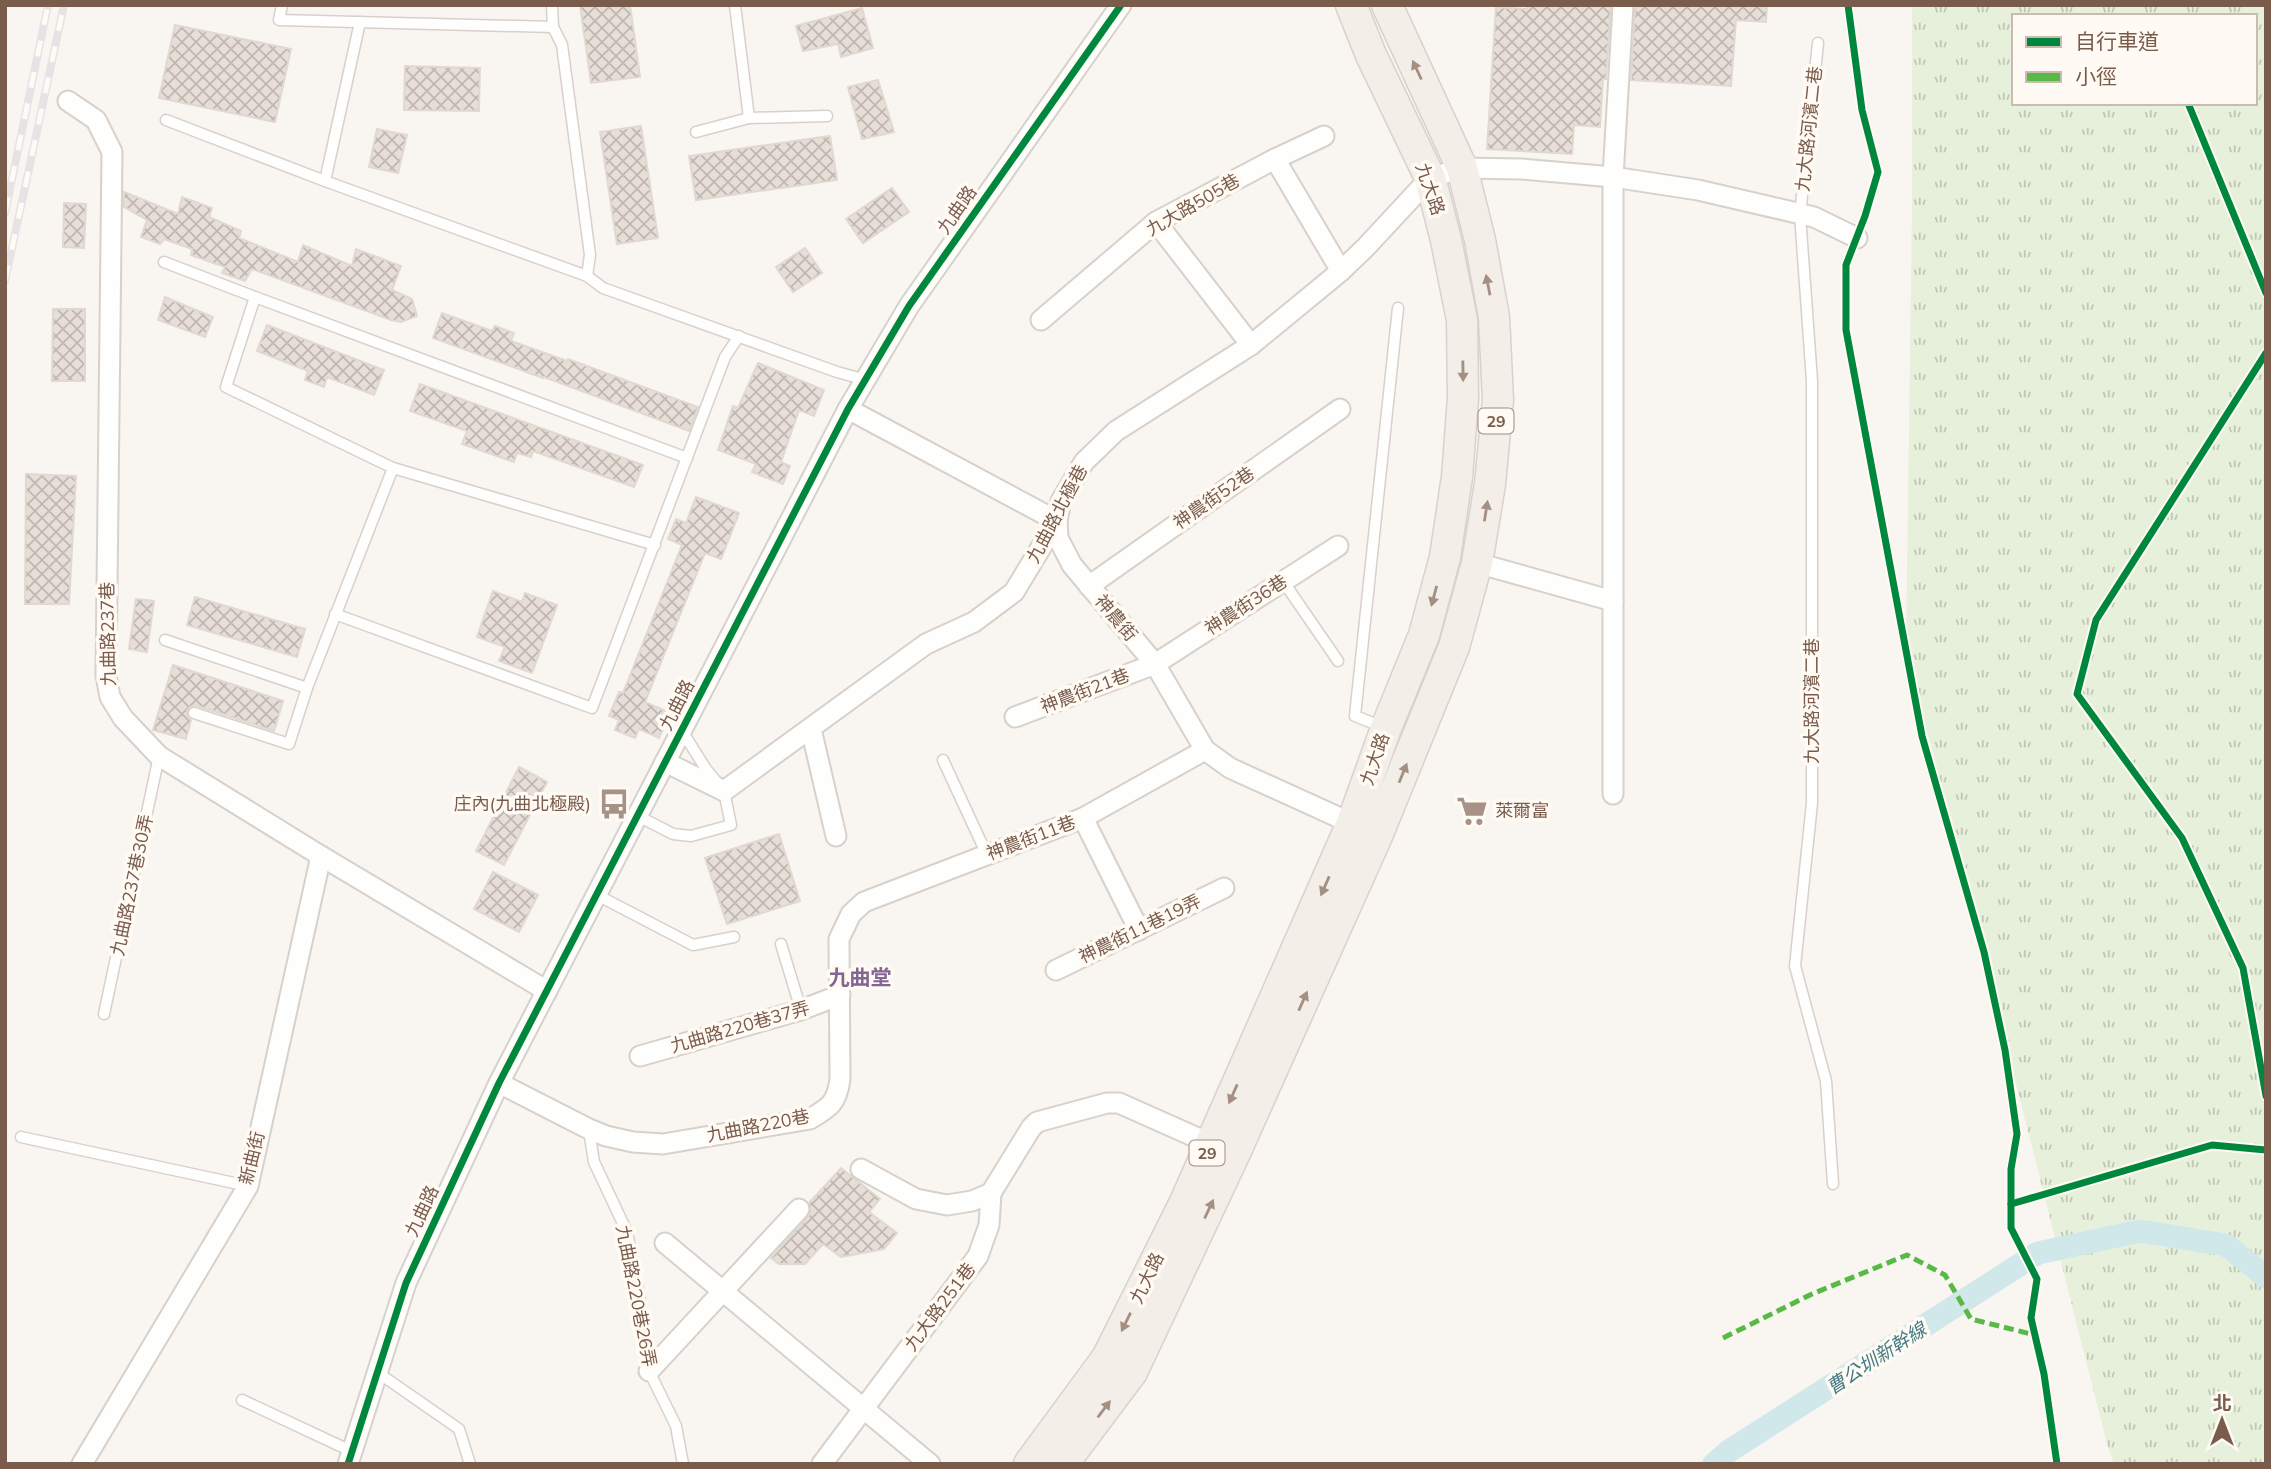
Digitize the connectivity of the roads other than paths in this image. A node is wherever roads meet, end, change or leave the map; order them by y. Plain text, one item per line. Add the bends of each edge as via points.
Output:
1 (282, 5) edge
2 (551, 5) edge
3 (735, 5) edge
4 (1121, 5) edge
5 (1351, 5) edge
6 (1387, 5) edge
7 (1623, 5) edge
8 (360, 22) junction
9 (553, 27) junction
10 (1818, 43) dead end
11 (68, 101) dead end
12 (827, 116) dead end
13 (749, 118) junction
14 (166, 120) dead end
15 (696, 132) dead end
16 (1324, 136) dead end
17 (1275, 159) junction
18 (1462, 168) junction
19 (1613, 177) junction
20 (1430, 178) junction
21 (325, 181) junction
22 (1800, 215) junction
23 (1156, 222) junction
24 (1857, 237) dead end
25 (164, 262) dead end
26 (1340, 271) junction
27 (587, 276) junction
28 (256, 297) junction
29 (1398, 308) dead end
30 (1041, 320) dead end
31 (739, 336) junction
32 (1251, 345) junction
33 (866, 380) junction
34 (848, 409) junction
35 (1340, 409) dead end
36 (687, 458) junction
37 (393, 468) junction
38 (1056, 521) junction
39 (655, 545) junction
40 (1338, 546) dead end
41 (1477, 563) junction
42 (1283, 582) junction
43 (1089, 586) junction
44 (1613, 601) junction
45 (335, 614) junction
46 (165, 640) dead end
47 (1338, 661) dead end
48 (1154, 664) junction
49 (307, 688) junction
50 (194, 713) dead end
51 (1016, 717) dead end
52 (1386, 728) junction
53 (811, 729) junction
54 (682, 730) junction
55 (1205, 750) junction
56 (159, 756) junction
57 (943, 760) dead end
58 (665, 762) junction
59 (724, 791) junction
60 (1613, 794) dead end
61 (638, 816) junction
62 (1083, 818) junction
63 (1365, 830) junction
64 (836, 836) dead end
65 (987, 855) junction
66 (321, 856) junction
67 (1224, 888) dead end
68 (597, 895) junction
69 (851, 914) joint
70 (1139, 930) junction
71 (734, 937) dead end
72 (781, 944) dead end
73 (1056, 970) dead end
74 (547, 991) junction
75 (840, 995) junction
76 (802, 1010) junction
77 (104, 1014) dead end
78 (640, 1056) dead end
79 (499, 1083) junction
80 (589, 1129) junction
81 (21, 1137) dead end
82 (1211, 1144) junction
83 (861, 1169) dead end
84 (1833, 1184) dead end
85 (248, 1186) junction
86 (991, 1194) junction
87 (799, 1209) dead end
88 (665, 1243) dead end
89 (722, 1290) junction
90 (649, 1371) junction
91 (377, 1372) junction
92 (242, 1399) dead end
93 (864, 1409) junction
94 (349, 1457) edge
95 (83, 1463) edge
96 (470, 1464) edge
97 (683, 1464) edge
98 (822, 1464) edge
99 (930, 1464) edge
100 (1029, 1464) edge
101 (1063, 1464) edge

1 - 8 lane via 279,20
2 - 9 lane
3 - 13 lane
4 - 33 street, 九曲路 via 909,306
5 - 20 main road, 九大路 / 29
18 -> 6 main road, 九大路 / 29
7 - 19 street
8 - 9 lane
8 - 21 lane
9 - 27 lane via 562,44 590,255
10 - 22 lane, 九大路河濱二巷
11 - 56 street, 九曲路237巷 via 96,120 112,152 106,675 110,697 123,718
12 - 13 lane
13 - 15 lane
14 - 21 lane
16 - 17 street, 九大路505巷
17 - 23 street, 九大路505巷
17 - 26 street
18 - 19 street, 九大路河濱二巷
18 - 20 street, 九大路河濱二巷
41 -> 18 main road, 九大路 / 29 via 1490,484 1497,386 1494,317
19 - 22 street, 九大路河濱二巷 via 1698,190
19 - 44 street
20 - 26 street, 九曲路北極巷
20 -> 52 main road, 九大路 / 29 via 1462,320 1464,398 1445,557 1424,635
21 - 27 lane
22 - 24 street, 九大路河濱二巷
22 - 84 lane, 九大路河濱二巷 via 1812,381 1812,803 1795,966 1826,1081
23 - 30 street, 九大路505巷
23 - 32 street
25 - 28 lane
26 - 32 street, 九曲路北極巷
27 - 31 lane via 603,288
28 - 36 lane
28 - 37 lane via 226,387
29 - 52 lane via 1355,716
31 - 33 lane
31 - 36 lane via 724,356
32 - 38 street, 九曲路北極巷 via 1116,430 1083,462 1061,501
33 - 34 street, 九曲路
34 - 38 street
34 - 54 street, 九曲路
35 - 43 street, 神農街52巷
36 - 39 lane
37 - 39 lane
37 - 45 lane
38 - 43 street, 神農街 via 1058,538
38 - 53 street, 九曲路北極巷 via 1014,592 974,622 926,645
39 - 45 lane via 592,708
40 - 42 street, 神農街36巷
41 - 44 street
63 -> 41 main road, 九大路 / 29 via 1454,647
42 - 47 lane
42 - 48 street, 神農街36巷
43 - 48 street, 神農街
44 - 60 street
45 - 49 lane
46 - 49 lane
48 - 51 street, 神農街21巷
48 - 55 street, 神農街
49 - 50 lane via 289,744
52 - 63 main road, 九大路 / 29
53 - 59 street, 九曲路北極巷
53 - 64 street
54 - 58 street, 九曲路
54 - 59 lane
55 - 62 street, 神農街11巷
55 - 63 street, 神農街 via 1230,768
56 - 66 street, 九曲路237巷
56 - 77 lane, 九曲路237巷30弄
57 - 65 lane
58 - 59 street
58 - 61 street, 九曲路
59 - 61 lane via 731,825 691,836 673,834
61 - 68 street, 九曲路
62 - 65 street, 神農街11巷
62 - 70 street
63 -> 82 main road, 九大路 / 29
101 -> 63 main road, 九大路 / 29 via 1132,1372 1235,1153
65 - 69 street, 神農街11巷 via 864,902
66 - 74 street, 九曲路237巷
66 - 85 street, 新曲街
67 - 70 street, 神農街11巷19弄
68 - 71 lane via 693,945
68 - 74 street, 九曲路
69 - 75 street, 九曲路220巷 via 839,940
70 - 73 street, 神農街11巷19弄
72 - 76 lane
74 - 79 street, 九曲路
75 - 76 street, 九曲路220巷37弄
75 - 80 street, 九曲路220巷 via 838,1096 810,1119 663,1144 633,1142
76 - 78 street, 九曲路220巷37弄
79 - 80 street, 九曲路220巷
79 - 91 street, 九曲路 via 406,1283
80 - 90 lane, 九曲路220巷26弄 via 594,1161 627,1232
81 - 85 lane
82 - 86 street via 1119,1103 1107,1103 1037,1122
82 -> 100 main road, 九大路 / 29 via 1108,1358
83 - 86 street via 916,1199 947,1205
85 - 95 street, 新曲街
86 - 93 street, 九大路251巷 via 989,1225 978,1256
87 - 89 street
88 - 89 street
89 - 90 street
89 - 93 street
90 - 97 lane, 九曲路220巷26弄 via 676,1426
91 - 94 street, 九曲路
91 - 96 lane via 459,1429
92 - 94 lane
93 - 98 street, 九大路251巷
93 - 99 street

